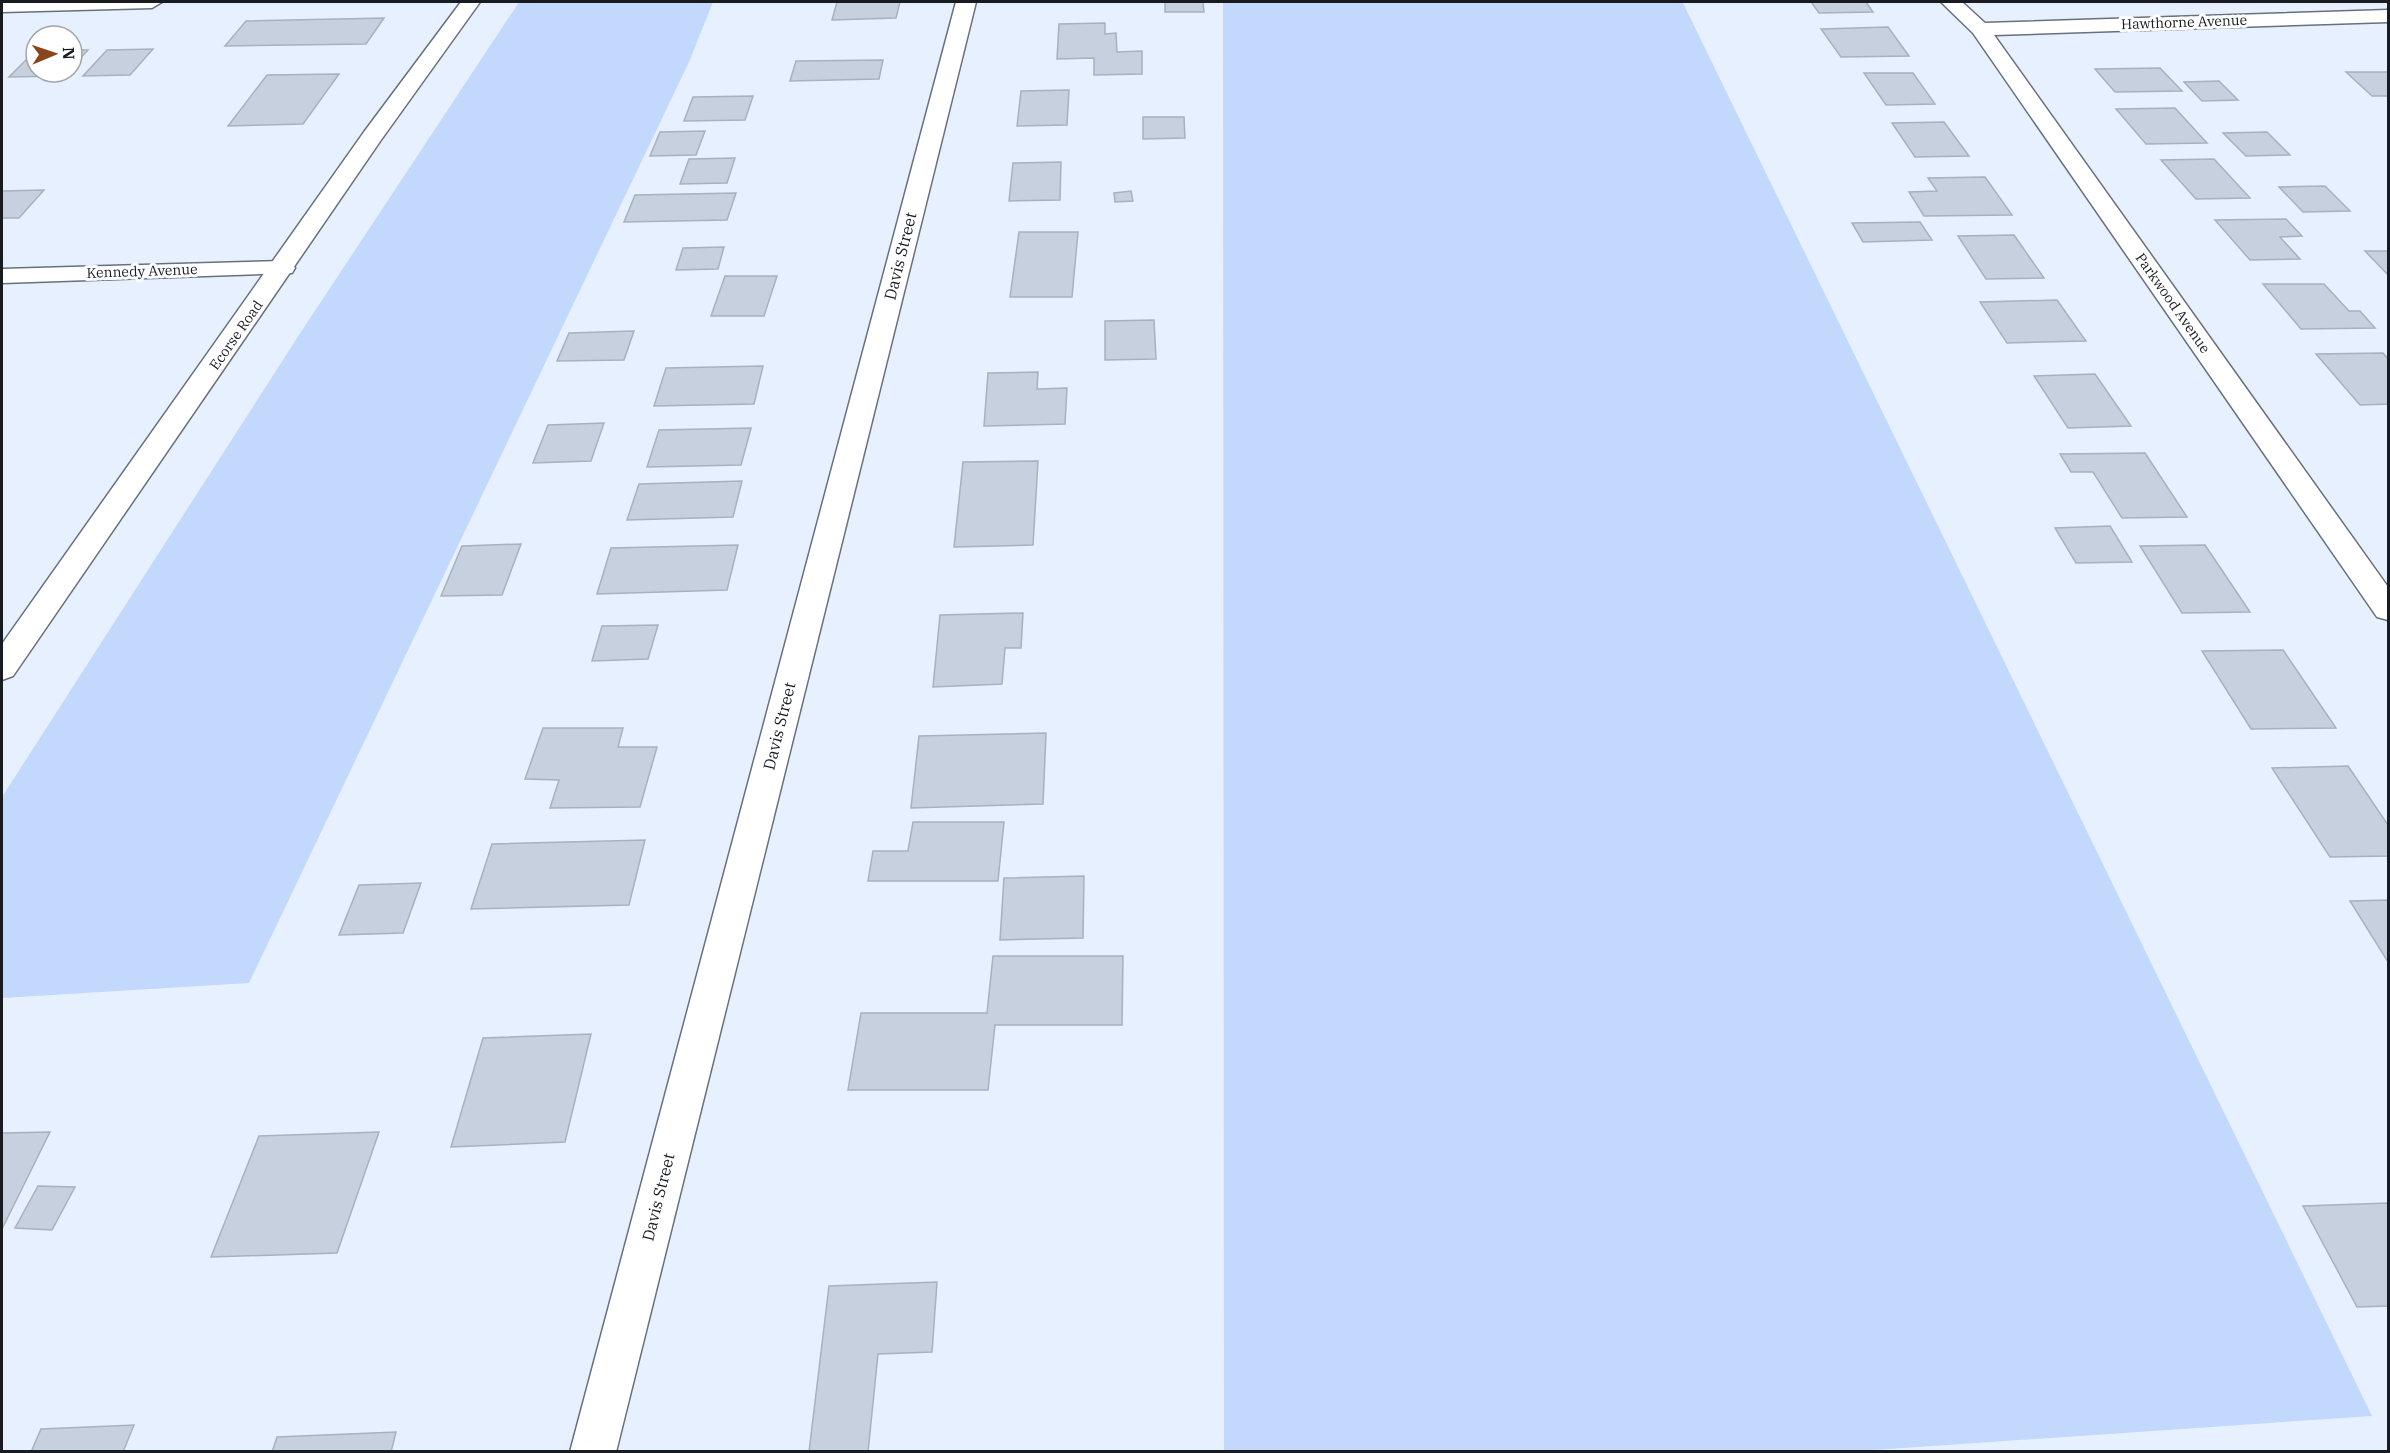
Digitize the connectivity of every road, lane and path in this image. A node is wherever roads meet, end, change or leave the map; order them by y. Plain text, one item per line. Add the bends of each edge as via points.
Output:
1 (152, 2) edge
2 (470, 2) edge
3 (966, 2) edge
4 (1951, 2) edge
5 (2, 6) edge
6 (2388, 15) edge
7 (1980, 29) junction
8 (283, 268) junction
9 (2, 276) edge
10 (2388, 609) edge
11 (2, 668) edge
12 (592, 1452) edge

1 - 5 street
2 - 8 street, Ecorse Road
3 - 12 street, Davis Street
4 - 7 street, Parkwood Avenue
6 - 7 street, Hawthorne Avenue
7 - 10 street, Parkwood Avenue
8 - 9 street, Kennedy Avenue
8 - 11 street, Ecorse Road

